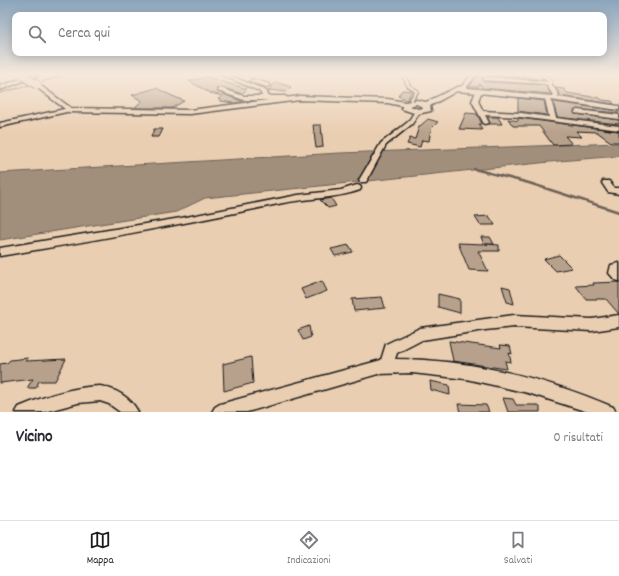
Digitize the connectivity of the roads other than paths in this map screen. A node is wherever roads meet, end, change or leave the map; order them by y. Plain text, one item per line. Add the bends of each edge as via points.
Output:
1 (49, 94) edge
2 (231, 94) edge
3 (415, 94) edge
4 (446, 94) edge
5 (477, 94) edge
6 (517, 94) edge
7 (555, 94) edge
8 (265, 97) joint
9 (285, 98) junction
10 (551, 98) junction
11 (409, 103) junction
12 (585, 103) junction
13 (426, 105) junction
14 (608, 107) junction
15 (619, 108) edge
16 (69, 110) junction
17 (417, 112) junction
18 (577, 112) dead end
19 (481, 113) junction
20 (590, 114) junction
21 (616, 117) edge
22 (553, 119) junction
23 (486, 123) dead end
24 (594, 124) junction
25 (0, 125) edge
26 (618, 128) edge
27 (363, 180) dead end
28 (606, 183) dead end
29 (357, 188) dead end
30 (619, 191) edge
31 (0, 252) edge
32 (619, 267) edge
33 (619, 277) edge
34 (619, 321) edge
35 (386, 366) junction
36 (24, 412) edge
37 (130, 412) edge
38 (220, 412) edge
39 (608, 412) edge

1 - 16 street, bridge
2 - 8 street via 238,97
3 - 11 lane
4 - 13 street via 437,102
5 - 19 street via 475,101
6 - 10 street
7 - 10 street
8 - 9 street
9 - 11 street
9 - 16 street via 190,112
10 - 12 street
10 - 22 street
11 - 13 street
11 - 17 street via 407,109
12 - 14 street
12 - 20 street
13 - 17 street via 428,109
14 - 15 street
14 - 21 street
16 - 25 street
17 - 27 street via 410,123 383,144
18 - 20 street
19 - 22 street via 521,114
19 - 23 street
20 - 21 street
20 - 24 street
21 - 26 street
22 - 24 street
24 - 26 street
28 - 30 street via 611,190
29 - 31 street via 345,194 303,196 204,217
32 - 33 street via 615,268 615,273
34 - 35 street via 592,325 514,321 420,334 391,349
35 - 38 street
35 - 39 street via 419,366 469,372 533,386
36 - 37 street via 76,395 107,395 121,402

